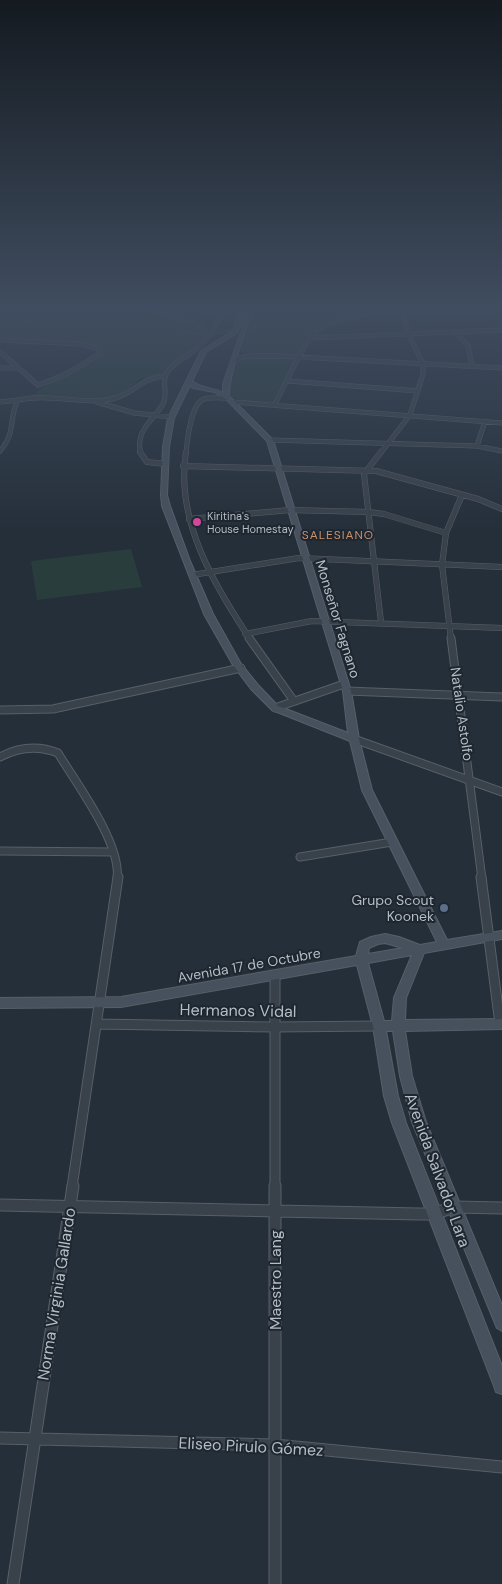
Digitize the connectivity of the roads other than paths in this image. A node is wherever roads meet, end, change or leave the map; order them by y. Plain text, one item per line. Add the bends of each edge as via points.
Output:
1 (190, 382) edge
2 (29, 383) edge
3 (50, 383) edge
4 (140, 383) edge
5 (164, 383) edge
6 (190, 383) edge
7 (287, 383) edge
8 (313, 383) edge
9 (420, 383) edge
10 (226, 384) joint
11 (200, 389) junction
12 (210, 390) junction
13 (34, 391) junction
14 (418, 391) junction
15 (182, 397) junction
16 (229, 398) junction
17 (90, 399) junction
18 (18, 400) junction
19 (0, 402) edge
20 (275, 404) junction
21 (153, 415) junction
22 (410, 415) junction
23 (172, 417) junction
24 (484, 421) junction
25 (502, 423) edge
26 (0, 440) edge
27 (8, 440) junction
28 (270, 440) junction
29 (388, 443) junction
30 (478, 446) junction
31 (0, 451) edge
32 (502, 451) edge
33 (166, 464) junction
34 (184, 466) junction
35 (278, 468) junction
36 (367, 470) junction
37 (462, 495) junction
38 (502, 509) edge
39 (290, 510) junction
40 (369, 512) junction
41 (189, 519) junction
42 (446, 532) junction
43 (305, 558) junction
44 (375, 561) junction
45 (442, 565) junction
46 (502, 567) edge
47 (210, 572) junction
48 (192, 575) junction
49 (324, 621) junction
50 (381, 622) junction
51 (450, 626) junction
52 (502, 628) edge
53 (245, 634) junction
54 (241, 668) junction
55 (345, 688) junction
56 (460, 696) junction
57 (502, 698) edge
58 (294, 701) junction
59 (275, 708) junction
60 (0, 710) edge
61 (354, 739) junction
62 (0, 757) edge
63 (471, 782) junction
64 (502, 792) edge
65 (392, 842) junction
66 (0, 851) edge
67 (113, 852) junction
68 (300, 857) dead end
69 (496, 936) edge
70 (444, 945) junction
71 (420, 950) junction
72 (361, 960) junction
73 (274, 976) junction
74 (0, 1003) edge
75 (100, 1003) junction
76 (97, 1024) junction
77 (501, 1024) edge
78 (379, 1026) junction
79 (398, 1026) junction
80 (274, 1027) junction
81 (0, 1204) edge
82 (70, 1206) junction
83 (454, 1207) junction
84 (502, 1208) edge
85 (275, 1211) junction
86 (433, 1214) junction
87 (502, 1323) edge
88 (502, 1386) edge
89 (0, 1438) edge
90 (34, 1438) junction
91 (275, 1445) junction
92 (502, 1467) edge
93 (13, 1584) edge
94 (275, 1584) edge

1 - 11 street
2 - 13 street
3 - 13 street
4 - 17 street via 121,397
5 - 21 street via 167,396
6 - 15 street
7 - 20 street
8 - 14 street
9 - 14 street
10 - 12 street
10 - 16 street
11 - 12 street
11 - 15 street
12 - 16 street
13 - 17 street
13 - 18 street
14 - 22 street
15 - 23 street
16 - 20 street
16 - 28 street, Monseñor Fagnano
16 - 34 street via 201,400 186,441
17 - 21 street via 124,411
18 - 19 street
18 - 27 street via 12,411 13,426
20 - 22 street
21 - 23 street
21 - 33 street via 143,428 138,449 147,462
22 - 24 street
22 - 29 street
23 - 33 street
24 - 25 street
24 - 30 street
26 - 27 street
27 - 31 street
28 - 29 street
28 - 35 street, Monseñor Fagnano
29 - 30 street
29 - 36 street
30 - 32 street
33 - 48 street via 166,506
34 - 35 street
34 - 41 street via 184,498
35 - 36 street
35 - 39 street, Monseñor Fagnano
36 - 37 street
36 - 40 street via 364,474
37 - 38 street
37 - 42 street, Natalio Astolfo
39 - 40 street
39 - 41 street
39 - 43 street, Monseñor Fagnano
40 - 42 street
40 - 44 street
41 - 47 street
42 - 45 street, Natalio Astolfo
43 - 44 street
43 - 47 street
43 - 49 street, Monseñor Fagnano
44 - 45 street
44 - 50 street
45 - 46 street
45 - 51 street, Natalio Astolfo
47 - 48 street
47 - 53 street
48 - 54 street via 218,636
49 - 50 street
49 - 53 street via 306,621
49 - 55 street, Monseñor Fagnano
50 - 51 street
51 - 52 street
51 - 56 street, Natalio Astolfo
53 - 58 street
54 - 59 street
54 - 60 street via 53,709
55 - 56 street
55 - 58 street
55 - 61 street, Monseñor Fagnano
56 - 57 street
56 - 63 street, Natalio Astolfo
58 - 59 street
59 - 61 street
61 - 63 street
61 - 65 street, Monseñor Fagnano via 367,790
62 - 67 street, Norma Virginia Gallardo via 14,749 41,747 58,752 106,832
63 - 64 street
63 - 69 street, Natalio Astolfo
65 - 68 street
65 - 70 street, Monseñor Fagnano
66 - 67 street
67 - 75 street, Norma Virginia Gallardo via 118,874
69 - 70 street, Avenida 17 de Octubre
69 - 77 street, Natalio Astolfo
70 - 71 street, Avenida 17 de Octubre
71 - 72 street, Avenida 17 de Octubre
71 - 72 street via 394,940 376,939 364,945
71 - 79 street, Avenida Salvador Lara via 400,998
72 - 73 street, Avenida 17 de Octubre
72 - 78 street, Avenida Salvador Lara
73 - 75 street, Avenida 17 de Octubre via 130,1001
73 - 80 street, Maestro Lang
74 - 75 street, Avenida 17 de Octubre
75 - 76 street, Norma Virginia Gallardo
76 - 80 street, Hermanos Vidal
76 - 82 street, Norma Virginia Gallardo
77 - 79 street
78 - 79 street
78 - 80 street, Hermanos Vidal
78 - 86 street, Avenida Salvador Lara via 398,1123
79 - 83 street, Avenida Salvador Lara via 406,1076 419,1122
80 - 85 street, Maestro Lang
81 - 82 street
82 - 85 street
82 - 90 street, Norma Virginia Gallardo
83 - 84 street
83 - 86 street
83 - 87 street, Avenida Salvador Lara
85 - 86 street
85 - 91 street, Maestro Lang
86 - 88 street, Avenida Salvador Lara
89 - 90 street, Eliseo Pirulo Gómez
90 - 91 street, Eliseo Pirulo Gómez
90 - 93 street, Norma Virginia Gallardo
91 - 92 street, Eliseo Pirulo Gómez
91 - 94 street, Maestro Lang

